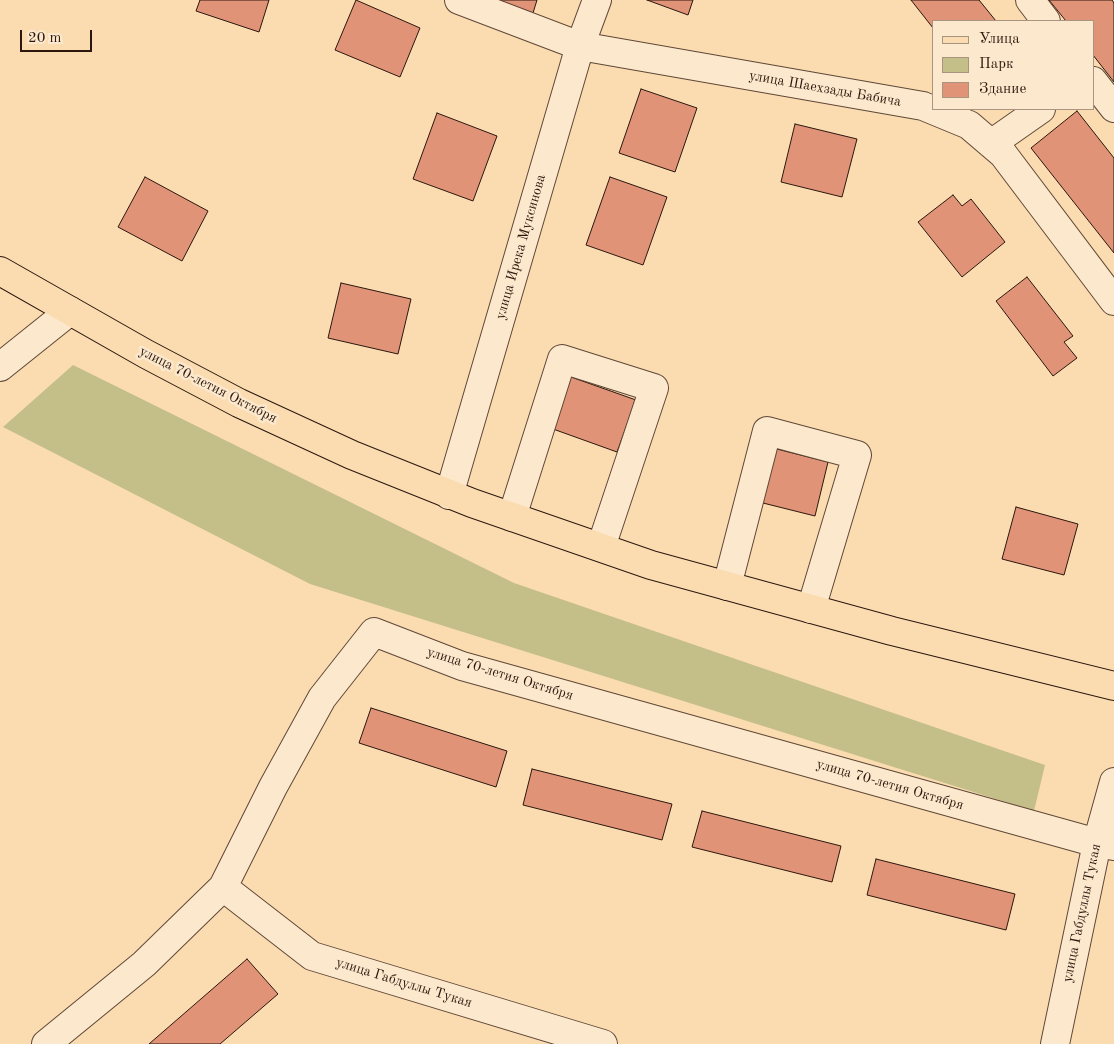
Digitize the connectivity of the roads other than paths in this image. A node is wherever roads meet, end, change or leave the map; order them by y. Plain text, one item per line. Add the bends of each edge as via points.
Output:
1 (459, 0) edge
2 (597, 0) edge
3 (1030, 0) edge
4 (1045, 20) edge
5 (580, 46) junction
6 (1094, 82) edge
7 (1114, 108) edge
8 (932, 110) edge
9 (932, 110) edge
10 (1040, 110) edge
11 (991, 144) junction
12 (0, 272) edge
13 (1114, 301) edge
14 (70, 311) junction
15 (0, 367) edge
16 (449, 495) junction
17 (512, 517) junction
18 (601, 547) junction
19 (726, 586) junction
20 (811, 609) junction
21 (1114, 686) edge
22 (1114, 782) edge
23 (1106, 844) edge
24 (222, 887) junction
25 (46, 1044) edge
26 (603, 1044) edge
27 (1056, 1044) edge

1 - 5 street, улица Шаехзады Бабича
2 - 5 street, улица Ирека Муксинова
3 - 4 street
5 - 9 street, улица Шаехзады Бабича
5 - 16 street, улица Ирека Муксинова
6 - 7 street
8 - 11 street, улица Шаехзады Бабича via 970,126
10 - 11 street
11 - 13 street, улица Шаехзады Бабича via 1003,154
12 - 14 main road, улица 70-летия Октября
14 - 15 street
14 - 16 main road, улица 70-летия Октября via 240,403
16 - 17 main road, улица 70-летия Октября
17 - 18 main road, улица 70-летия Октября
17 - 18 street via 562,359 654,388
18 - 19 main road, улица 70-летия Октября
19 - 20 main road, улица 70-летия Октября
19 - 20 street via 767,431 857,455
20 - 21 main road, улица 70-летия Октября
22 - 23 street, улица Габдуллы Тукая
23 - 24 street, улица 70-летия Октября via 462,666 374,632 322,698
23 - 27 street, улица Габдуллы Тукая
24 - 25 street, улица 70-летия Октября via 144,964
24 - 26 street, улица Габдуллы Тукая via 312,956

